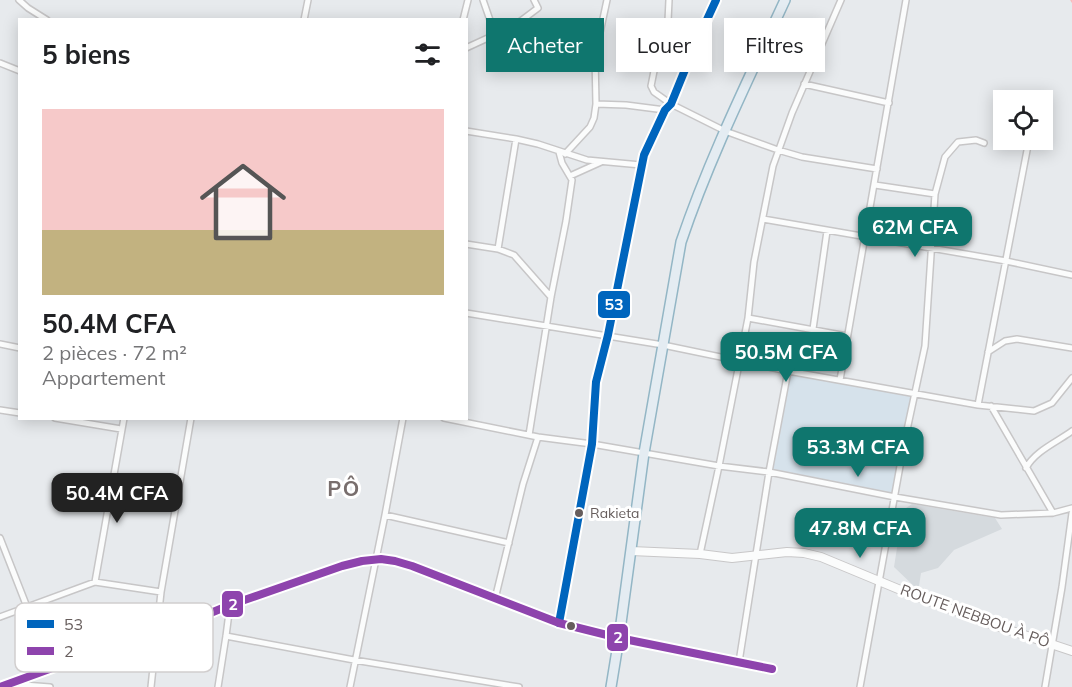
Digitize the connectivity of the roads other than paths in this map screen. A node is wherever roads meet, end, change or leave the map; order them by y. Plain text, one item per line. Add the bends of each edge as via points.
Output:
1 (18, 0) edge
2 (308, 0) edge
3 (468, 0) edge
4 (483, 0) edge
5 (534, 0) edge
6 (607, 0) edge
7 (669, 0) edge
8 (716, 0) edge
9 (785, 0) edge
10 (841, 0) edge
11 (906, 0) edge
12 (44, 18) edge
13 (304, 18) edge
14 (464, 18) edge
15 (489, 18) edge
16 (525, 18) edge
17 (668, 18) edge
18 (708, 18) edge
19 (486, 38) edge
20 (468, 47) edge
21 (0, 63) edge
22 (18, 70) edge
23 (654, 72) edge
24 (684, 72) edge
25 (804, 84) junction
26 (888, 103) junction
27 (596, 104) junction
28 (671, 104) junction
29 (665, 110) junction
30 (725, 130) junction
31 (468, 131) edge
32 (516, 139) junction
33 (984, 143) dead end
34 (778, 150) junction
35 (1027, 150) edge
36 (562, 153) junction
37 (603, 161) junction
38 (641, 165) junction
39 (877, 169) junction
40 (570, 176) junction
41 (875, 185) junction
42 (935, 194) junction
43 (763, 219) junction
44 (827, 231) junction
45 (865, 237) junction
46 (468, 244) edge
47 (930, 248) junction
48 (498, 249) junction
49 (1006, 261) junction
50 (1072, 275) edge
51 (551, 297) junction
52 (468, 313) edge
53 (748, 318) junction
54 (547, 325) junction
55 (813, 329) junction
56 (608, 335) junction
57 (847, 336) junction
58 (0, 344) edge
59 (663, 345) junction
60 (18, 348) edge
61 (1072, 348) edge
62 (988, 352) junction
63 (738, 362) junction
64 (788, 371) junction
65 (1072, 378) edge
66 (840, 380) junction
67 (914, 393) junction
68 (978, 405) junction
69 (991, 406) junction
70 (0, 410) edge
71 (18, 413) edge
72 (67, 420) edge
73 (123, 420) edge
74 (191, 420) edge
75 (403, 420) edge
76 (454, 420) edge
77 (121, 429) junction
78 (1072, 431) edge
79 (530, 435) junction
80 (538, 437) junction
81 (592, 444) junction
82 (644, 453) junction
83 (719, 466) junction
84 (1026, 468) junction
85 (769, 471) junction
86 (895, 497) junction
87 (1072, 508) edge
88 (1053, 513) junction
89 (1072, 513) edge
90 (385, 515) junction
91 (0, 538) edge
92 (509, 543) junction
93 (631, 551) junction
94 (700, 554) junction
95 (755, 555) junction
96 (376, 560) junction
97 (879, 580) junction
98 (95, 582) junction
99 (161, 592) junction
100 (495, 598) junction
101 (25, 603) edge
102 (40, 603) edge
103 (160, 603) edge
104 (230, 605) junction
105 (15, 612) edge
106 (213, 612) edge
107 (0, 617) edge
108 (560, 623) junction
109 (226, 636) junction
110 (619, 638) junction
111 (1052, 643) junction
112 (1072, 651) edge
113 (354, 660) junction
114 (739, 662) junction
115 (772, 669) dead end
116 (41, 672) edge
117 (153, 672) edge
118 (10, 684) junction
119 (0, 687) edge
120 (50, 687) edge
121 (151, 687) edge
122 (218, 687) edge
123 (350, 687) edge
124 (519, 687) edge
125 (611, 687) edge
126 (860, 687) edge
127 (1045, 687) edge

1 - 12 street
2 - 13 street
3 - 14 street
4 - 15 street
5 - 16 street via 538,9
6 - 27 street via 595,56
7 - 17 street
8 - 18 street
9 - 30 highway
10 - 25 street
11 - 26 street
19 - 20 street
21 - 22 street
23 - 28 street via 654,92
24 - 28 street
25 - 26 street
25 - 34 street
26 - 39 street
27 - 29 street
27 - 36 street via 590,127
28 - 29 street
28 - 30 street
29 - 38 street
30 - 34 street
30 - 59 highway via 681,242
31 - 32 street
32 - 36 street
32 - 48 street
33 - 42 street via 958,142 945,157
34 - 39 street
34 - 43 street
35 - 49 street
36 - 37 street
36 - 40 street via 562,164
37 - 38 street
37 - 40 street
38 - 56 street
39 - 41 street
40 - 51 street via 566,222
41 - 42 street
41 - 45 street
42 - 47 street
43 - 44 street
43 - 53 street
44 - 45 street
44 - 55 street
45 - 47 street
45 - 57 street
46 - 48 street
47 - 49 street
47 - 67 street via 925,346
48 - 51 street via 514,255
49 - 50 street
49 - 62 street
51 - 54 street
52 - 54 street
53 - 55 street
53 - 63 street
54 - 56 street
54 - 79 street
55 - 57 street
56 - 59 street
56 - 81 street via 596,382
57 - 66 street
58 - 60 street
59 - 63 street
59 - 82 highway
61 - 62 street via 1017,339 1005,340
62 - 68 street
63 - 64 street
63 - 83 street
64 - 66 street
64 - 85 street
65 - 69 street via 1052,403 1034,411
66 - 67 street
67 - 68 street
67 - 86 street
68 - 69 street
69 - 84 street
70 - 71 street
72 - 77 street
73 - 77 street
74 - 99 street
75 - 90 street
76 - 79 street
77 - 98 street
78 - 84 street via 1046,448
79 - 80 street
80 - 81 street
80 - 92 street
81 - 82 street
81 - 108 street
82 - 83 street
82 - 93 highway
83 - 85 street
83 - 94 street
84 - 88 street
85 - 86 street
85 - 95 street
86 - 88 street via 1001,515
86 - 97 street
87 - 88 street
89 - 111 street
90 - 92 street
90 - 96 street
91 - 101 street
92 - 100 street
93 - 94 main road, ROUTE NEBBOU À PÔ
93 - 110 highway
94 - 95 main road, ROUTE NEBBOU À PÔ via 732,558
95 - 97 main road, ROUTE NEBBOU À PÔ via 787,552 821,556
95 - 114 street
96 - 100 main road via 412,566
96 - 104 main road via 342,566
96 - 113 street
97 - 111 main road, ROUTE NEBBOU À PÔ via 985,622
97 - 126 street
98 - 99 street
98 - 102 street
99 - 103 street
100 - 108 main road
104 - 106 main road
104 - 109 street
105 - 107 street
108 - 110 main road
109 - 113 street
109 - 122 street
110 - 114 street
110 - 125 highway
111 - 112 main road, ROUTE NEBBOU À PÔ
111 - 127 street
113 - 123 street
113 - 124 street
114 - 115 street
116 - 118 main road
117 - 121 street
118 - 119 main road
118 - 120 street

